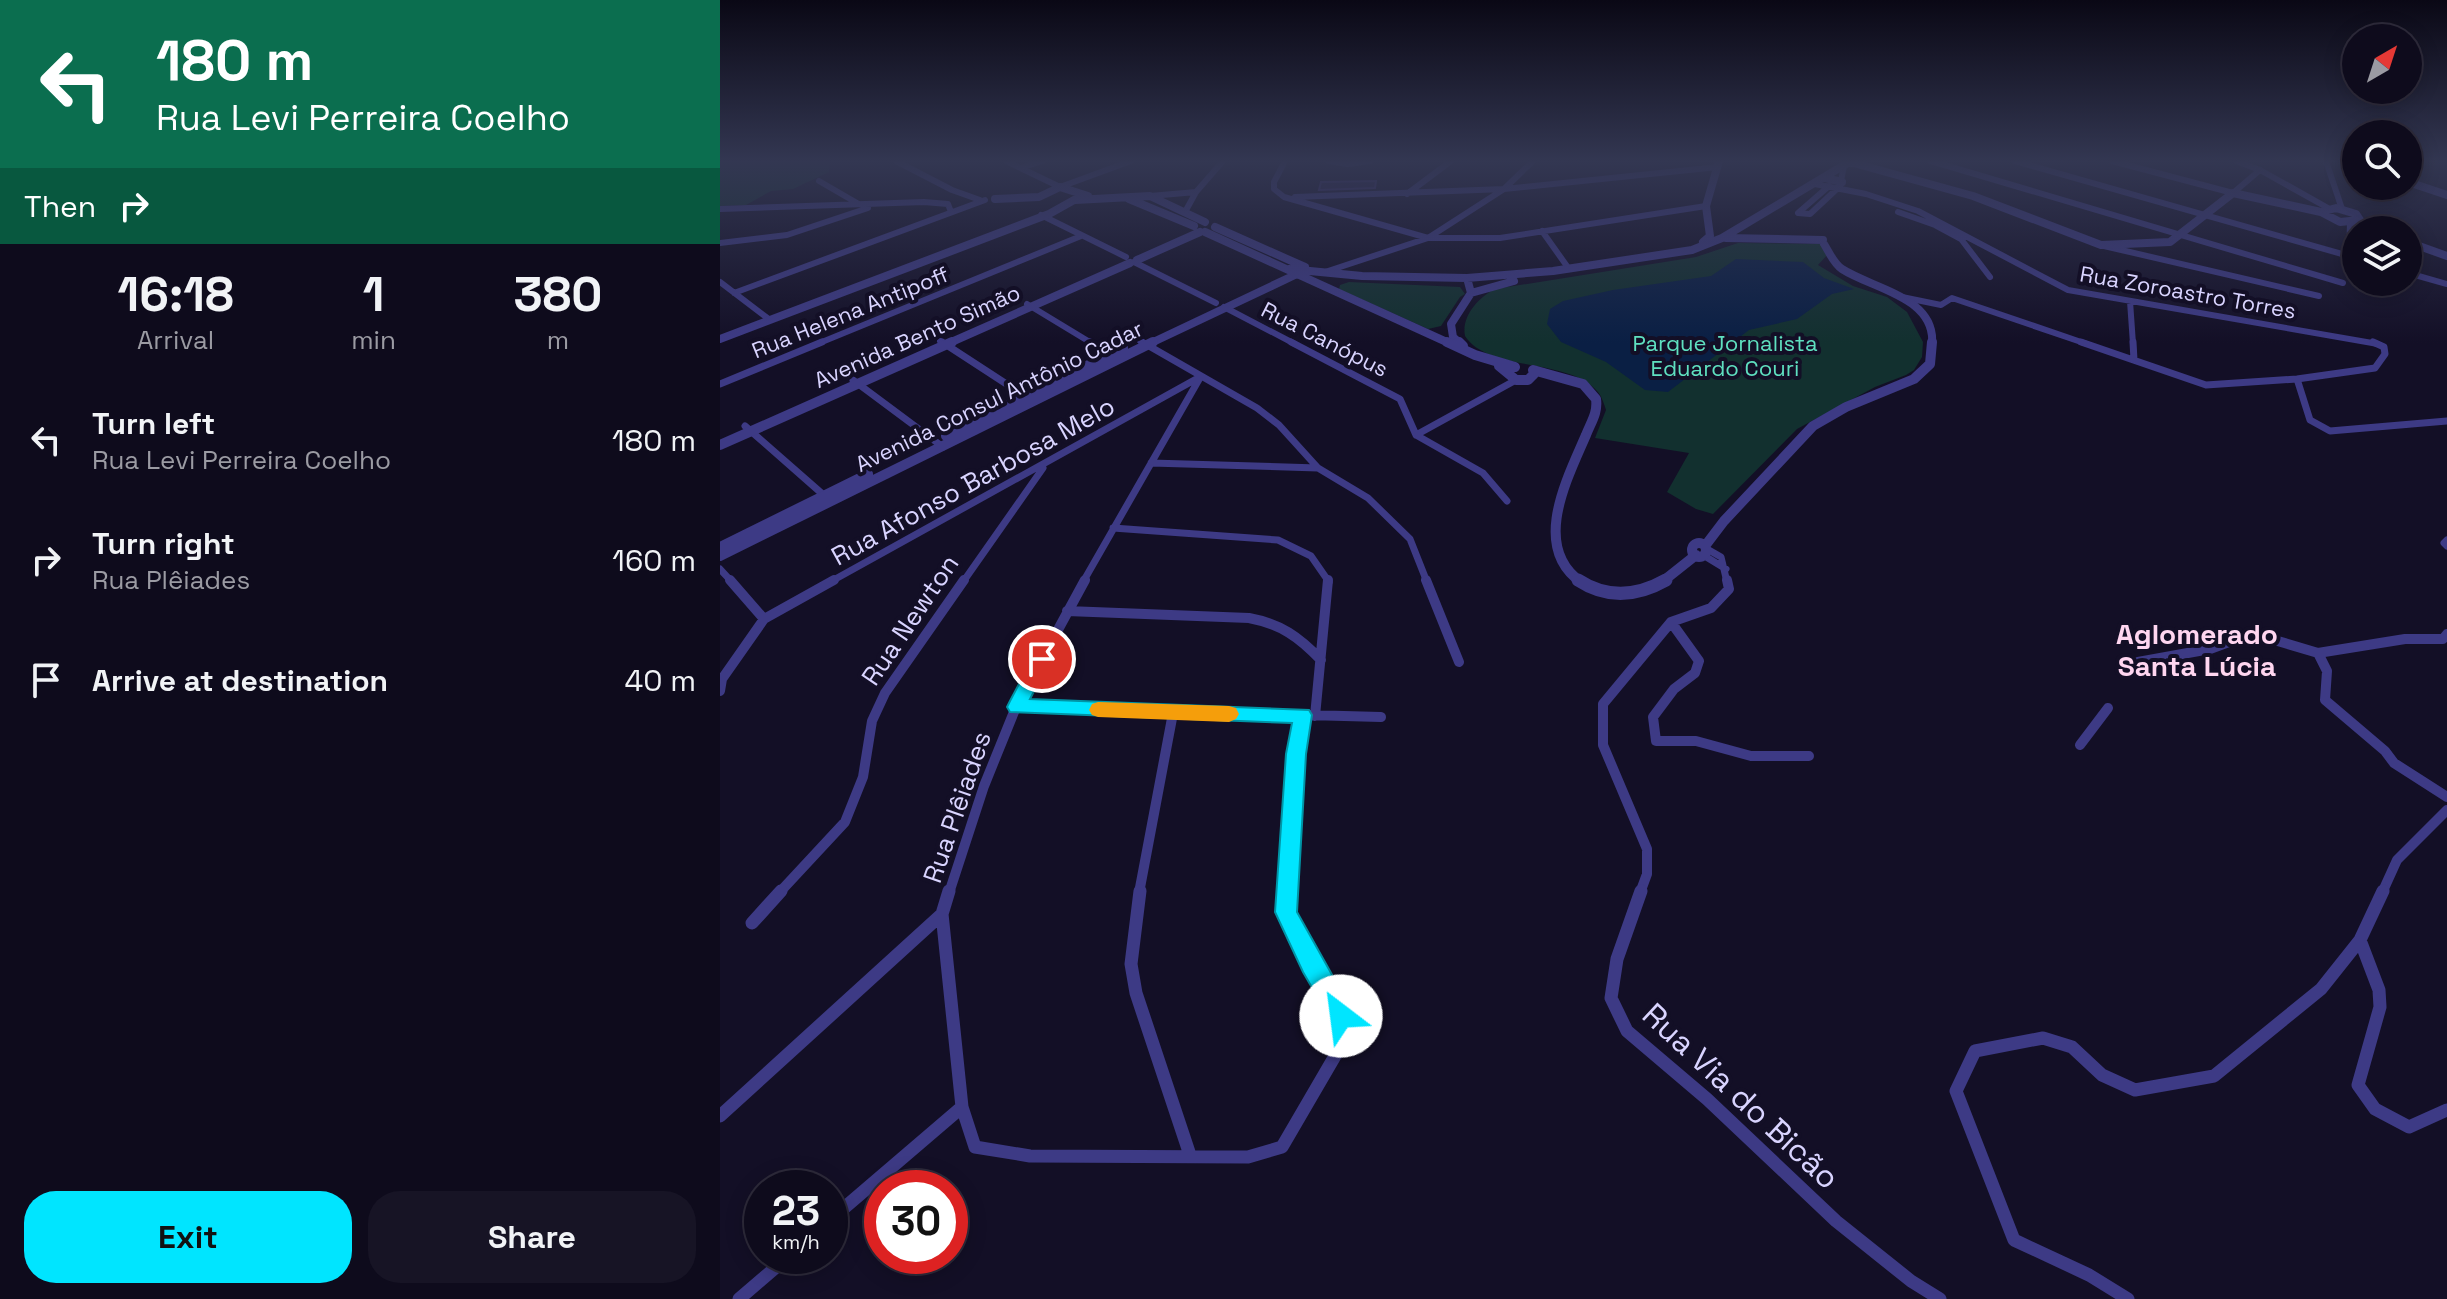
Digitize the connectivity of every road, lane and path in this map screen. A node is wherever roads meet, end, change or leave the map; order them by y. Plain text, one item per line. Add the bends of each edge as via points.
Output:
1 (827, 222) edge
2 (925, 222) edge
3 (1022, 222) edge
4 (1052, 222) edge
5 (1185, 222) edge
6 (1194, 222) edge
7 (1370, 222) edge
8 (1453, 222) edge
9 (1604, 222) edge
10 (1711, 222) edge
11 (1744, 222) edge
12 (1750, 222) edge
13 (1924, 222) edge
14 (1939, 222) edge
15 (2041, 222) edge
16 (2141, 222) edge
17 (2194, 222) edge
18 (2226, 222) edge
19 (1200, 228) junction
20 (1542, 231) junction
21 (1734, 231) junction
22 (2180, 233) junction
23 (1081, 236) junction
24 (1715, 237) junction
25 (1428, 238) junction
26 (1749, 239) junction
27 (720, 243) edge
28 (2101, 245) junction
29 (2422, 247) edge
30 (2342, 254) edge
31 (2447, 256) edge
32 (1130, 259) junction
33 (1569, 269) junction
34 (1553, 271) junction
35 (1292, 272) junction
36 (1319, 272) junction
37 (1362, 276) junction
38 (1990, 277) dead end
39 (2422, 277) edge
40 (1342, 281) junction
41 (720, 282) edge
42 (2342, 283) edge
43 (2447, 284) edge
44 (1469, 285) junction
45 (1333, 292) junction
46 (734, 293) junction
47 (1898, 295) junction
48 (2319, 296) dead end
49 (2130, 301) junction
50 (1220, 305) junction
51 (1029, 306) junction
52 (770, 320) junction
53 (1451, 324) junction
54 (1422, 332) junction
55 (720, 339) edge
56 (943, 343) junction
57 (1143, 343) junction
58 (1475, 355) junction
59 (1112, 356) junction
60 (2134, 360) junction
61 (1513, 374) junction
62 (1201, 376) junction
63 (2297, 379) junction
64 (855, 382) junction
65 (720, 384) edge
66 (1030, 399) junction
67 (2447, 421) edge
68 (748, 429) junction
69 (1416, 435) junction
70 (720, 437) edge
71 (939, 444) junction
72 (720, 445) edge
73 (1151, 463) junction
74 (1045, 465) junction
75 (1318, 468) junction
76 (828, 498) junction
77 (1507, 501) dead end
78 (1113, 528) junction
79 (720, 547) edge
80 (1700, 550) junction
81 (720, 556) edge
82 (720, 569) edge
83 (1067, 611) junction
84 (764, 619) junction
85 (1671, 622) junction
86 (2447, 634) edge
87 (2318, 653) junction
88 (1321, 660) junction
89 (1459, 662) dead end
90 (2138, 662) dead end
91 (721, 679) edge
92 (720, 691) edge
93 (1016, 707) junction
94 (2108, 708) dead end
95 (1173, 713) junction
96 (1309, 716) junction
97 (1381, 717) dead end
98 (2080, 745) dead end
99 (1809, 756) dead end
100 (2447, 797) edge
101 (2447, 810) edge
102 (942, 914) junction
103 (752, 923) dead end
104 (2360, 940) junction
105 (962, 1107) junction
106 (2447, 1110) edge
107 (720, 1116) edge
108 (1190, 1155) junction
109 (848, 1205) edge
110 (768, 1274) edge
111 (739, 1299) edge
112 (1940, 1299) edge
113 (2128, 1299) edge

1 - 27 street via 787,235
2 - 46 street
3 - 52 street
4 - 23 street, Rua Canópus
5 - 19 street
6 - 19 street
7 - 25 street
8 - 25 street
9 - 20 street
10 - 24 street
11 - 24 street
12 - 21 street
13 - 38 street via 1966,243 1978,267
14 - 49 street, Rua Zoroastro Torres via 2046,282
15 - 28 street
16 - 22 street
17 - 22 street
18 - 30 street
19 - 32 street, Avenida Bento Simão
19 - 35 street
19 - 36 street, Avenida Bento Simão via 1215,227
20 - 25 street via 1500,238
20 - 33 street
21 - 24 street
21 - 26 street
22 - 28 street via 2164,244
22 - 42 street
23 - 32 street, Rua Canópus
23 - 65 street, Rua Helena Antipoff
24 - 26 street
24 - 33 street via 1648,256
25 - 36 street
26 - 47 street via 1825,244 1839,268
28 - 48 street
29 - 31 street
32 - 50 street, Rua Canópus
32 - 51 street, Avenida Bento Simão
33 - 34 street
34 - 44 street
34 - 44 street
35 - 36 street
35 - 40 street
35 - 45 street
35 - 50 street, Avenida Consul Antônio Cadar
36 - 37 street
37 - 40 street
37 - 44 street
39 - 43 street
40 - 44 street
40 - 45 street via 1332,286
41 - 46 street
44 - 53 street
45 - 54 street
46 - 52 street
47 - 60 street via 1941,305 1952,298
47 - 80 street via 1932,325 1930,364 1914,379 1813,426
49 - 60 street
49 - 63 street, Rua Zoroastro Torres via 2384,347 2375,368
50 - 57 street, Avenida Consul Antônio Cadar
50 - 69 street, Rua Canópus via 1400,399
51 - 56 street, Avenida Bento Simão
51 - 59 street
52 - 55 street
53 - 54 street
53 - 58 street via 1453,337
54 - 58 street
56 - 64 street, Avenida Bento Simão
56 - 66 street
57 - 59 street, Avenida Consul Antônio Cadar
57 - 62 street
58 - 61 street
59 - 66 street, Avenida Consul Antônio Cadar
60 - 63 street via 2212,386
61 - 69 street via 1503,386
61 - 80 street via 1528,380 1534,372 1554,376 1592,391 1597,412 1555,526 1566,571 1587,587 1615,595 1647,591 1674,576
62 - 73 street, Rua Plêiades
62 - 74 street, Rua Afonso Barbosa Melo
62 - 75 street via 1279,425
63 - 67 street via 2310,420 2330,431
64 - 68 street, Avenida Bento Simão
64 - 71 street
66 - 71 street, Avenida Consul Antônio Cadar
68 - 70 street, Avenida Bento Simão
68 - 72 street, Avenida Bento Simão
68 - 76 street
69 - 77 street via 1483,473
71 - 76 street, Avenida Consul Antônio Cadar
73 - 75 street
73 - 78 street, Rua Plêiades
74 - 84 street, Rua Afonso Barbosa Melo
74 - 103 street, Rua Newton via 885,693 872,721 863,777 845,822
75 - 89 street via 1368,498 1410,539
76 - 79 street, Avenida Consul Antônio Cadar
76 - 81 street, Avenida Consul Antônio Cadar
78 - 83 street, Rua Plêiades
78 - 88 street via 1278,540 1311,556 1329,582
80 - 85 street via 1726,569 1729,589 1711,608
82 - 84 street
83 - 88 street via 1260,620 1298,634
83 - 93 street, Rua Plêiades
84 - 91 street
85 - 99 street via 1699,661 1695,673 1674,689 1653,717 1656,741 1696,741 1751,756
85 - 112 street, Rua Via do Bicão via 1603,704 1603,745 1647,849 1647,874 1611,981 1617,1015 1627,1031 1836,1221
86 - 87 street via 2443,639 2405,639
87 - 90 street via 2271,639 2229,642
87 - 100 street via 2327,671 2325,700 2394,763
88 - 96 street
91 - 92 street
93 - 95 street
93 - 102 street, Rua Plêiades
94 - 98 street
95 - 96 street
95 - 108 street via 1133,927 1131,964
96 - 97 street
96 - 108 street via 1296,754 1286,912 1341,1016 1342,1044 1282,1147 1248,1157
101 - 104 street via 2397,860
102 - 105 street, Rua Plêiades
102 - 107 street
104 - 106 street via 2380,1007 2358,1085 2375,1109 2409,1127
104 - 113 street via 2321,989 2214,1076 2135,1090 2102,1075 2072,1047 2043,1038 1975,1051 1956,1091 2014,1240
105 - 108 street, Rua Plêiades via 975,1147 1030,1156
105 - 109 street
110 - 111 street

